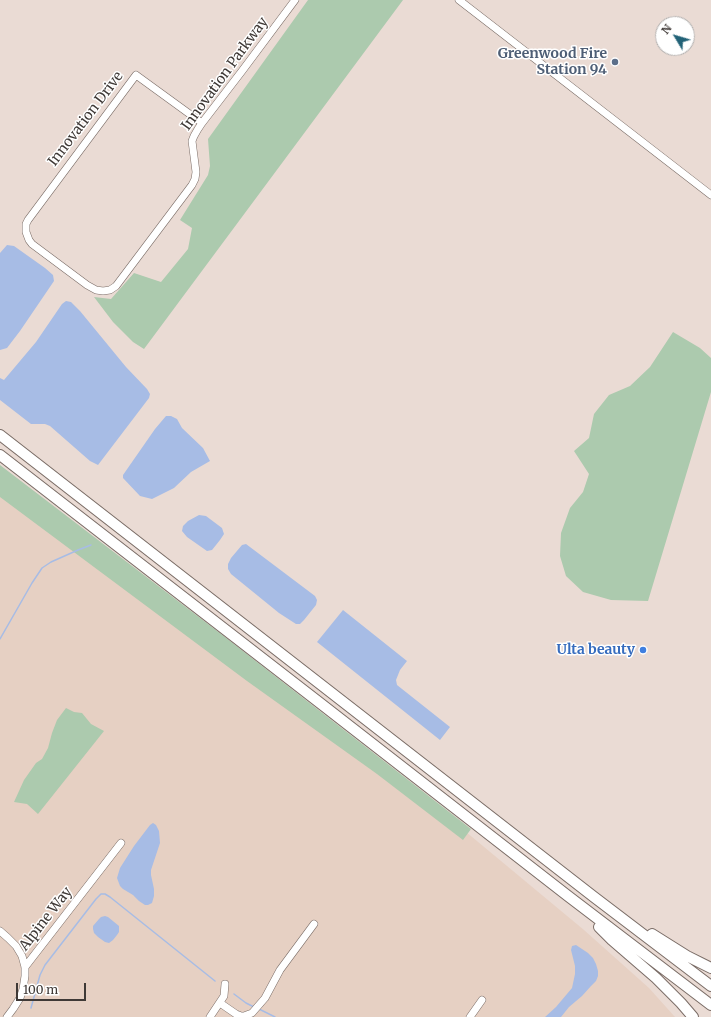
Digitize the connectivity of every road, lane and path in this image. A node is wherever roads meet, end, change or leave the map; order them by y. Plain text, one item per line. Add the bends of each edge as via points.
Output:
1 (295, 0) edge
2 (459, 0) edge
3 (202, 123) junction
4 (711, 196) edge
5 (26, 227) joint
6 (0, 435) edge
7 (0, 455) edge
8 (122, 843) dead end
9 (568, 896) junction
10 (594, 897) junction
11 (314, 924) dead end
12 (0, 931) edge
13 (25, 967) junction
14 (711, 968) edge
15 (225, 984) dead end
16 (711, 986) edge
17 (482, 1000) dead end
18 (220, 1003) junction
19 (711, 1005) edge
20 (7, 1017) edge
21 (210, 1017) edge
22 (470, 1017) edge
23 (693, 1017) edge

1 - 3 street, Innovation Parkway
2 - 4 street
3 - 5 street, Innovation Drive via 136,74 31,215
3 - 5 street, Innovation Parkway via 192,141 196,172 192,185 116,286 110,290 96,290 32,244 27,236
6 - 10 highway
7 - 9 highway
8 - 13 street, Alpine Way
9 - 19 highway
9 - 23 highway via 612,940 656,978
10 - 14 highway via 687,956
10 - 16 highway
11 - 18 street via 280,970 265,998 252,1013 241,1016
12 - 13 street via 16,946
13 - 20 street, Alpine Way via 20,998
15 - 18 street via 224,996
17 - 22 street
18 - 21 street

